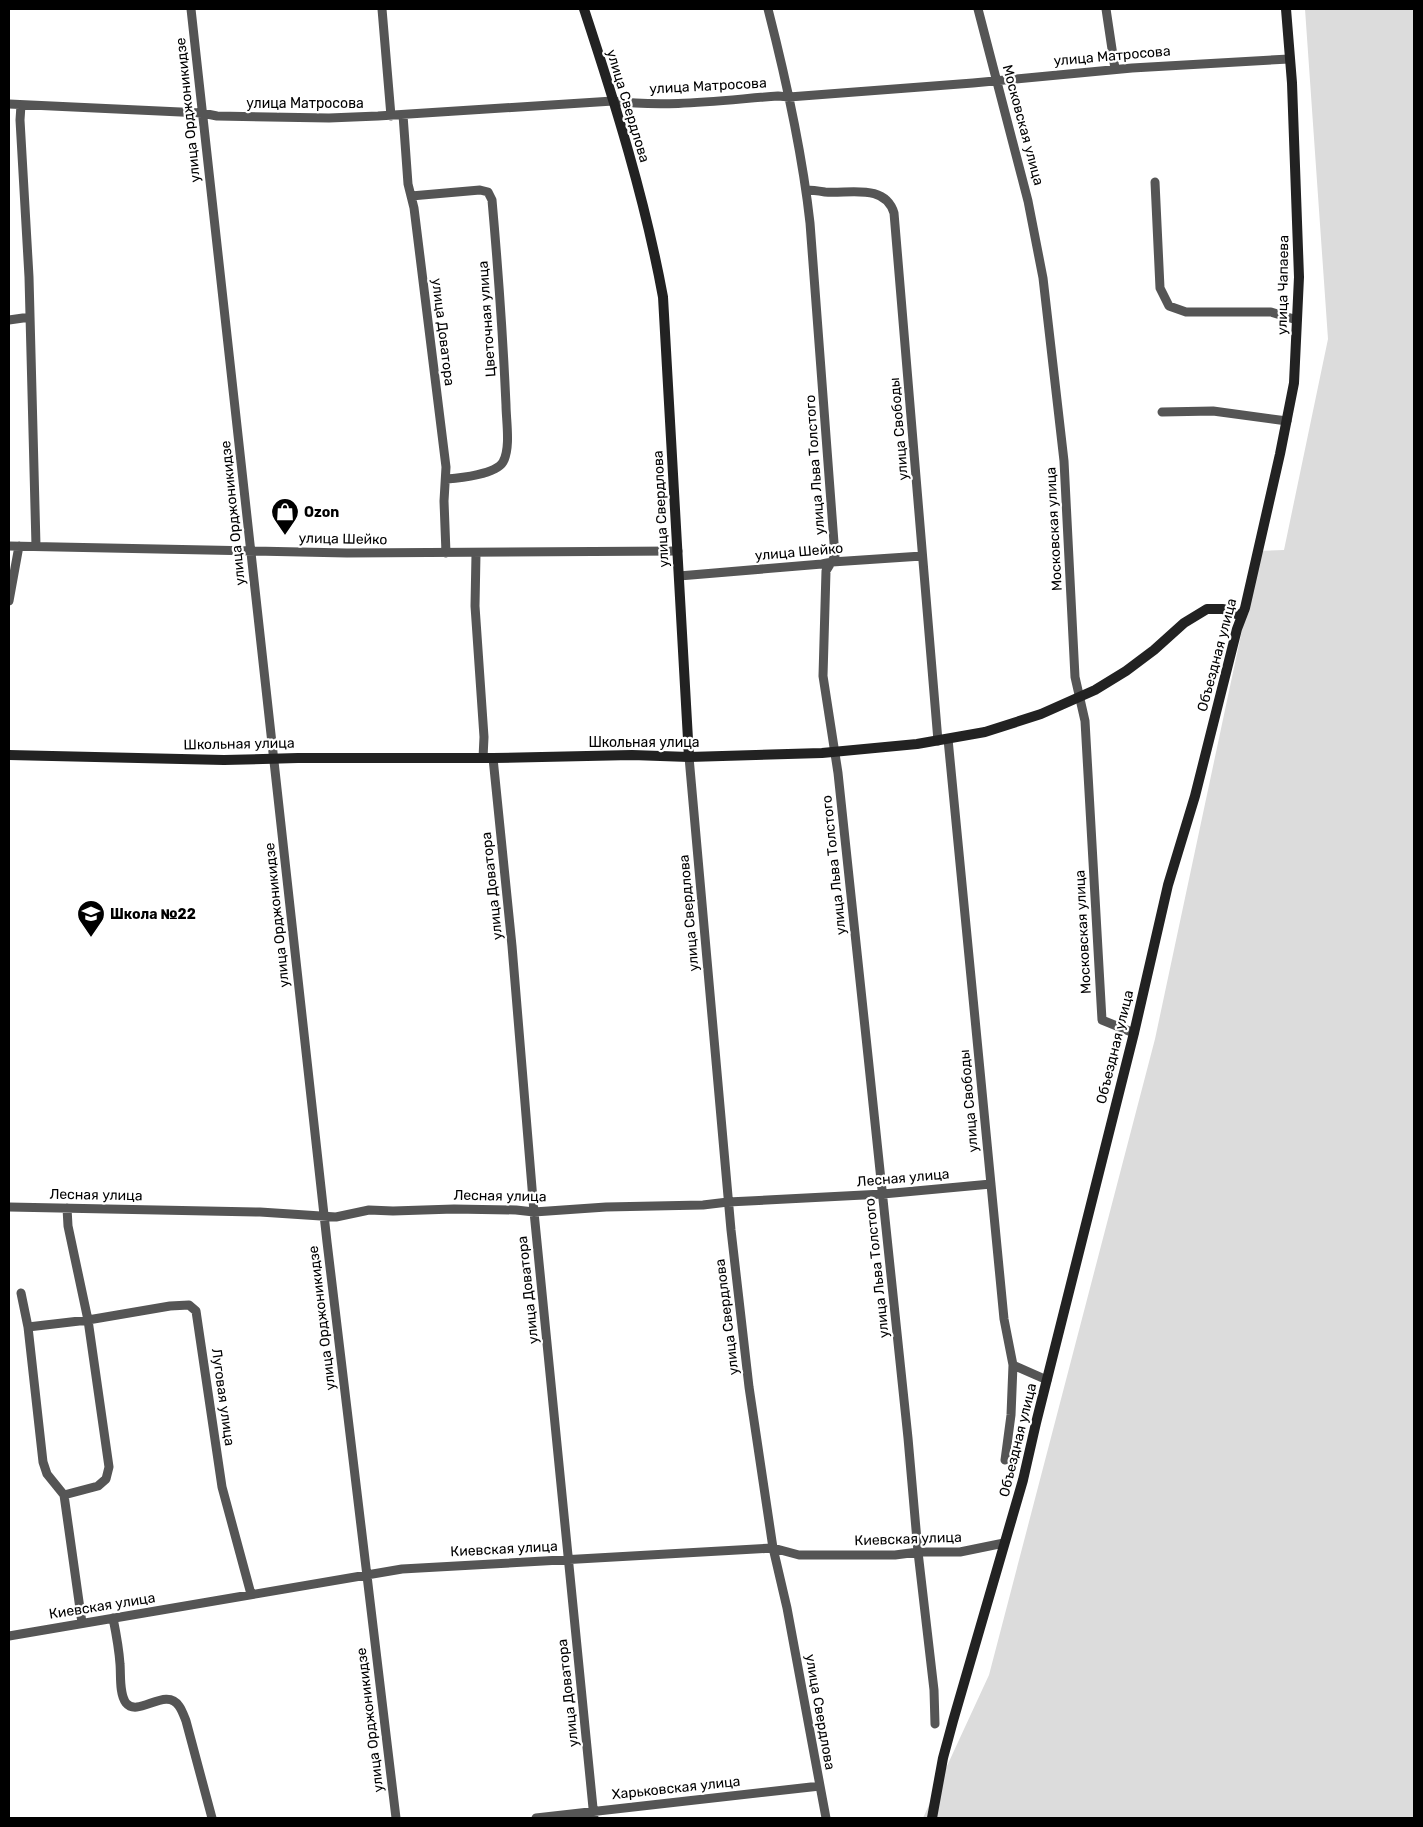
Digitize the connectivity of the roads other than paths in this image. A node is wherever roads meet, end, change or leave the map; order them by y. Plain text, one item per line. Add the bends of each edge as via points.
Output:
1 (191, 9) edge
2 (382, 9) edge
3 (584, 9) edge
4 (768, 9) edge
5 (978, 9) edge
6 (1106, 9) edge
7 (1286, 9) edge
8 (1289, 59) junction
9 (1115, 70) junction
10 (997, 80) junction
11 (789, 97) junction
12 (614, 101) junction
13 (9, 104) edge
14 (21, 105) junction
15 (202, 113) junction
16 (403, 115) junction
17 (391, 116) junction
18 (1156, 182) dead end
19 (806, 190) junction
20 (411, 196) junction
21 (30, 317) junction
22 (9, 320) edge
23 (1297, 320) junction
24 (1162, 412) dead end
25 (1287, 421) junction
26 (447, 479) junction
27 (9, 546) edge
28 (19, 546) junction
29 (36, 546) junction
30 (251, 551) junction
31 (678, 551) junction
32 (446, 553) junction
33 (476, 554) junction
34 (922, 556) junction
35 (1256, 558) joint
36 (832, 562) junction
37 (679, 576) junction
38 (9, 601) edge
39 (1242, 616) junction
40 (1079, 697) junction
41 (943, 740) junction
42 (835, 752) junction
43 (9, 755) edge
44 (689, 757) junction
45 (488, 758) junction
46 (274, 759) junction
47 (1134, 1033) junction
48 (991, 1184) junction
49 (883, 1194) junction
50 (728, 1202) junction
51 (9, 1207) edge
52 (67, 1208) junction
53 (534, 1212) junction
54 (324, 1215) junction
55 (20, 1293) dead end
56 (88, 1320) junction
57 (28, 1327) junction
58 (1013, 1365) junction
59 (1047, 1380) junction
60 (1005, 1460) dead end
61 (64, 1495) junction
62 (1004, 1543) junction
63 (773, 1548) junction
64 (918, 1552) junction
65 (568, 1559) junction
66 (367, 1574) junction
67 (251, 1594) junction
68 (113, 1618) junction
69 (82, 1623) junction
70 (9, 1636) edge
71 (935, 1724) dead end
72 (820, 1786) junction
73 (594, 1815) edge
74 (212, 1818) edge
75 (396, 1818) edge
76 (536, 1818) edge
77 (826, 1818) edge
78 (932, 1818) edge

1 - 15 street, улица Орджоникидзе
2 - 17 street
3 - 12 street, улица Свердлова
4 - 11 street, улица Льва Толстого
5 - 10 street, Московская улица
6 - 9 street
7 - 8 street, улица Чапаева
8 - 9 street, улица Матросова
8 - 23 street, улица Чапаева via 1297,199
9 - 10 street, улица Матросова
10 - 11 street, улица Матросова
10 - 40 street, Московская улица via 1028,201 1043,278 1064,461 1075,677
11 - 12 street, улица Матросова via 656,104
11 - 19 street, улица Льва Толстого
12 - 16 street, улица Матросова
12 - 31 street, улица Свердлова via 648,225 663,297
13 - 14 street, улица Матросова
14 - 15 street, улица Матросова
14 - 21 street
15 - 17 street, улица Матросова via 329,118
15 - 30 street, улица Орджоникидзе
16 - 17 street, улица Матросова
16 - 20 street, улица Доватора
18 - 23 street via 1160,288 1169,306 1186,312 1271,312
19 - 34 street, улица Свободы via 873,193 890,203 894,213
19 - 36 street, улица Льва Толстого via 835,556
20 - 26 street, улица Доватора
20 - 26 street, Цветочная улица via 480,190 488,192 492,200 508,449 497,468
21 - 22 street
21 - 29 street
23 - 25 street, улица Чапаева via 1294,383
24 - 25 street via 1213,412
25 - 35 street, улица Чапаева
26 - 32 street, улица Доватора via 444,501
27 - 28 street, улица Шейко
28 - 29 street, улица Шейко
28 - 38 street
29 - 30 street, улица Шейко
30 - 32 street, улица Шейко
30 - 46 street, улица Орджоникидзе
31 - 33 street, улица Шейко
31 - 37 street, улица Свердлова
32 - 33 street, улица Шейко
33 - 45 street, улица Доватора via 475,606
34 - 36 street, улица Шейко
34 - 41 street, улица Свободы
35 - 39 street, Объездная улица
36 - 37 street, улица Шейко
36 - 42 street, улица Льва Толстого via 826,571 823,676
37 - 44 street, улица Свердлова
39 - 40 street, Школьная улица via 1223,609 1207,609 1184,623 1126,671
39 - 47 street, Объездная улица via 1168,885
40 - 41 street, Школьная улица via 1041,714 994,729
40 - 47 street, Московская улица via 1085,720 1102,1020
41 - 42 street, Школьная улица
41 - 48 street, улица Свободы
42 - 44 street, Школьная улица
42 - 49 street, улица Льва Толстого
43 - 46 street, Школьная улица
44 - 45 street, Школьная улица
44 - 50 street, улица Свердлова
45 - 46 street, Школьная улица
45 - 53 street, улица Доватора via 512,946
46 - 54 street, улица Орджоникидзе
47 - 59 street, Объездная улица
48 - 49 street, Лесная улица
48 - 58 street, улица Свободы via 1004,1319
49 - 50 street, Лесная улица
49 - 64 street, улица Льва Толстого
50 - 53 street, Лесная улица
50 - 63 street, улица Свердлова via 749,1387
51 - 52 street, Лесная улица
52 - 54 street, Лесная улица
52 - 56 street
53 - 54 street, Лесная улица via 454,1208 393,1212 369,1210 336,1217
53 - 65 street, улица Доватора
54 - 66 street, улица Орджоникидзе
55 - 57 street
56 - 57 street, Луговая улица
56 - 61 street via 109,1467 106,1480 98,1486
56 - 67 street, Луговая улица via 170,1306 189,1305 196,1311 222,1487
57 - 61 street via 43,1462
58 - 59 street
58 - 60 street, улица Свободы
59 - 62 street, Объездная улица via 1024,1480
61 - 69 street
62 - 64 street, Киевская улица via 960,1552
62 - 78 street, Объездная улица via 948,1740
63 - 64 street, Киевская улица via 799,1555
63 - 65 street, Киевская улица
63 - 72 street, улица Свердлова
64 - 71 street, улица Льва Толстого
65 - 66 street, Киевская улица via 424,1567
65 - 73 street, улица Доватора
66 - 67 street, Киевская улица
66 - 75 street, улица Орджоникидзе
67 - 68 street, Киевская улица
68 - 69 street, Киевская улица
68 - 74 street via 124,1699 134,1707 166,1699 179,1705
69 - 70 street, Киевская улица
72 - 73 street, Харьковская улица
72 - 77 street, улица Свердлова
73 - 76 street, Харьковская улица

